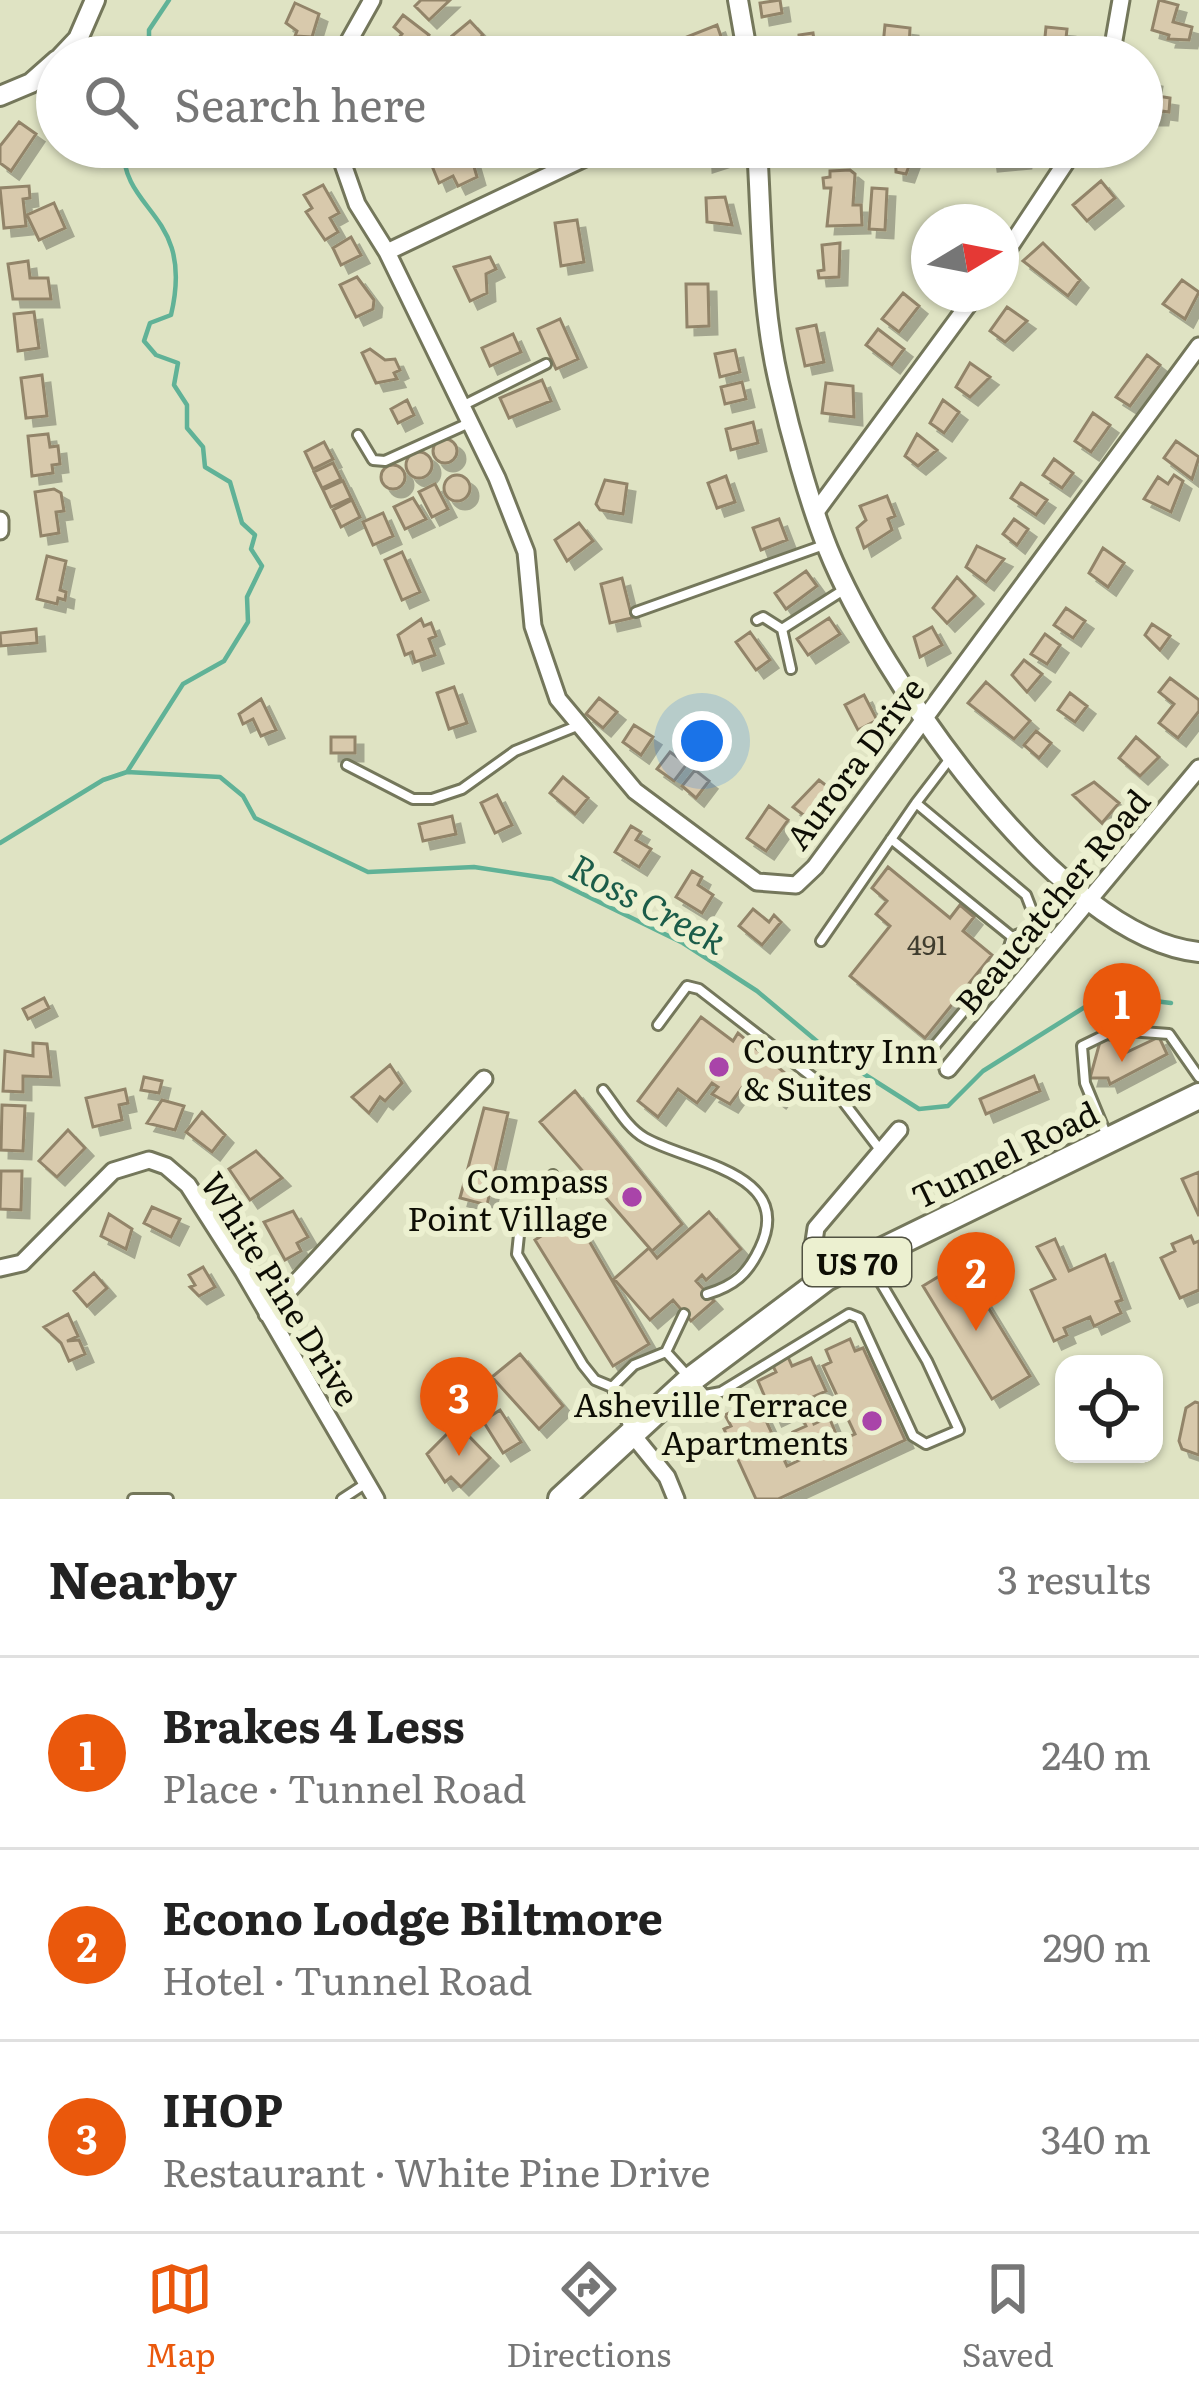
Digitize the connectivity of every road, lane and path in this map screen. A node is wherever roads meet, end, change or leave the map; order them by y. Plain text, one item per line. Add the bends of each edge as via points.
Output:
1 (95, 0) edge
2 (372, 0) edge
3 (738, 0) edge
4 (1120, 0) edge
5 (79, 36) edge
6 (352, 36) edge
7 (744, 36) edge
8 (1114, 36) edge
9 (36, 78) edge
10 (0, 96) edge
11 (344, 168) edge
12 (564, 168) edge
13 (758, 168) edge
14 (1062, 168) edge
15 (1019, 233) edge
16 (387, 252) junction
17 (963, 312) edge
18 (1199, 346) edge
19 (546, 364) dead end
20 (462, 406) junction
21 (470, 422) junction
22 (358, 435) dead end
23 (818, 509) junction
24 (0, 520) edge
25 (0, 531) edge
26 (825, 544) junction
27 (846, 588) junction
28 (636, 612) dead end
29 (757, 620) dead end
30 (782, 629) junction
31 (791, 670) dead end
32 (924, 717) junction
33 (577, 726) junction
34 (953, 754) junction
35 (347, 765) dead end
36 (1199, 768) edge
37 (916, 803) junction
38 (891, 838) junction
39 (1090, 902) junction
40 (1038, 926) junction
41 (1012, 937) junction
42 (821, 941) dead end
43 (1055, 943) junction
44 (1199, 952) edge
45 (658, 1025) dead end
46 (932, 1049) dead end
47 (948, 1069) dead end
48 (1199, 1077) edge
49 (484, 1079) dead end
50 (603, 1090) dead end
51 (1199, 1096) edge
52 (899, 1130) dead end
53 (1108, 1139) junction
54 (882, 1152) junction
55 (553, 1175) dead end
56 (866, 1257) junction
57 (0, 1268) edge
58 (826, 1278) junction
59 (707, 1294) dead end
60 (267, 1313) junction
61 (684, 1314) dead end
62 (666, 1352) junction
63 (689, 1381) junction
64 (612, 1387) junction
65 (632, 1434) junction
66 (366, 1483) junction
67 (133, 1499) edge
68 (168, 1499) edge
69 (342, 1499) edge
70 (376, 1499) edge
71 (561, 1499) edge
72 (676, 1499) edge

1 - 5 street
2 - 6 street
3 - 7 street
4 - 8 street
9 - 10 street
11 - 16 street, Aurora Drive
12 - 16 street
13 - 23 street via 778,380
14 - 15 street
16 - 20 street, Aurora Drive
17 - 23 street
18 - 32 street, Aurora Drive
19 - 20 lane
20 - 21 street, Aurora Drive
21 - 22 lane via 385,461 374,460
21 - 33 street, Aurora Drive via 526,552 533,626 558,699
23 - 26 street
24 - 25 street
26 - 27 street
26 - 28 lane
27 - 30 lane
27 - 32 street
29 - 30 lane
30 - 31 lane
32 - 33 street, Aurora Drive via 815,866 796,885 777,887 757,882 635,791
32 - 34 street
33 - 35 lane via 432,799 413,799
34 - 37 lane
34 - 39 street via 998,813
36 - 39 street, Beaucatcher Road
37 - 38 lane
37 - 40 lane via 1026,895
38 - 41 lane
38 - 42 lane
39 - 43 street, Beaucatcher Road
39 - 44 street via 1147,938
40 - 41 lane
40 - 43 lane
41 - 46 lane via 1004,963
43 - 47 street, Beaucatcher Road
45 - 54 lane via 687,986 699,989 842,1100
48 - 53 lane via 1169,1034 1115,1030 1082,1046 1085,1083
49 - 60 street
50 - 59 lane via 647,1139 734,1171 767,1207 769,1230 756,1256 735,1286
51 - 53 main road, Tunnel Road / US 70
52 - 54 street
53 - 56 main road, Tunnel Road / US 70
54 - 58 street via 812,1237
55 - 64 lane via 549,1200 520,1225 517,1254 583,1365
56 - 58 main road, Tunnel Road / US 70
56 - 63 lane via 959,1430 926,1444 913,1436 860,1318 849,1314 721,1392 706,1395
57 - 60 street, White Pine Drive via 22,1263 113,1171 149,1160 188,1185
58 - 63 main road, Tunnel Road / US 70
60 - 66 street, White Pine Drive
61 - 62 lane
62 - 63 lane
62 - 64 lane via 634,1365
63 - 65 main road, Tunnel Road / US 70
64 - 65 lane
65 - 71 main road, Tunnel Road / US 70
65 - 72 street
66 - 69 lane
66 - 70 street, White Pine Drive
67 - 68 lane

